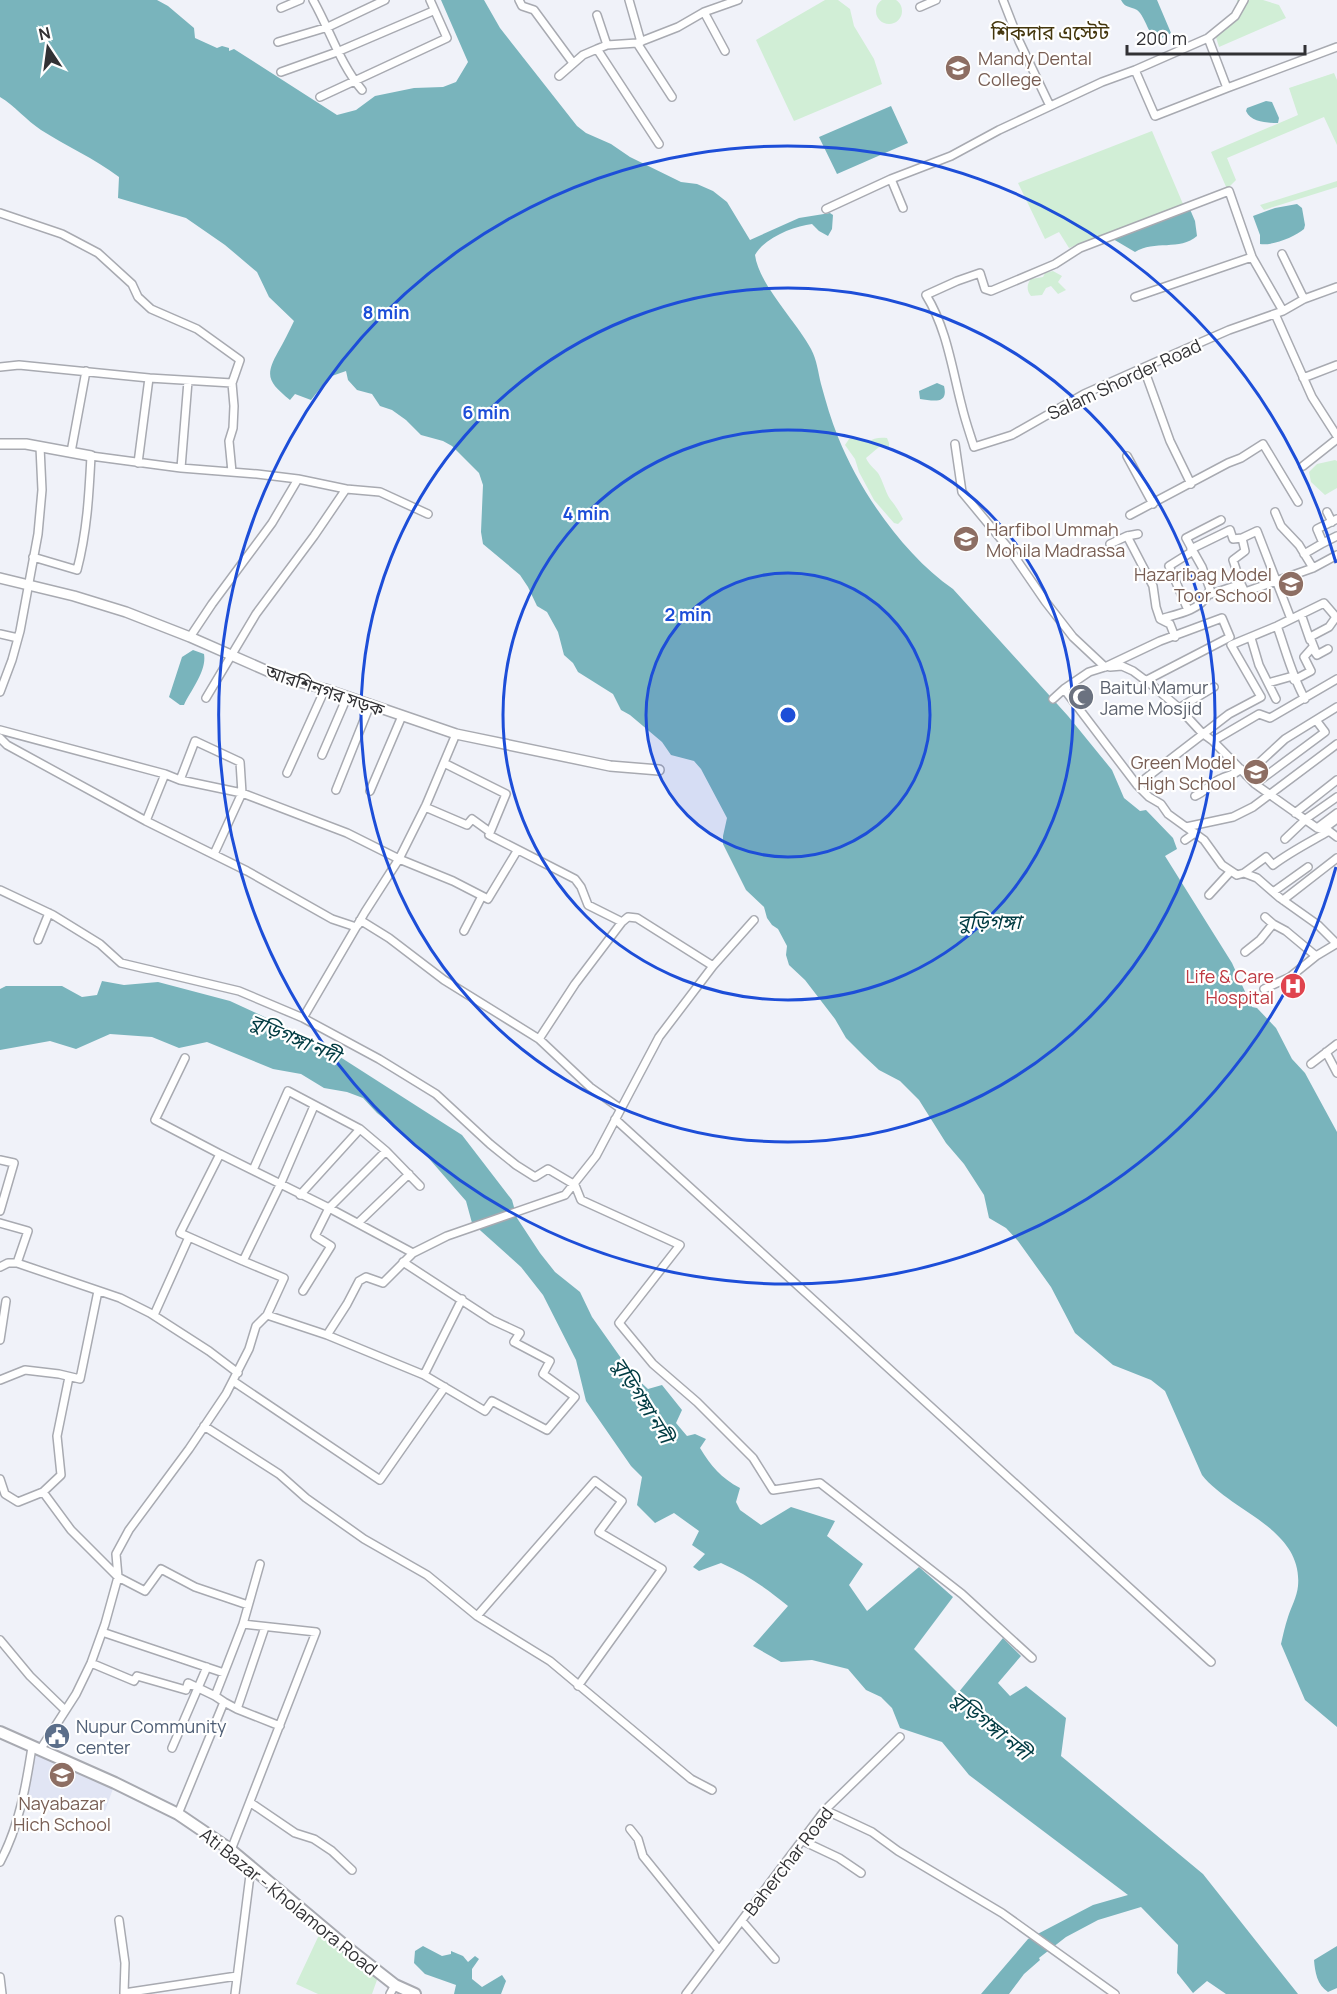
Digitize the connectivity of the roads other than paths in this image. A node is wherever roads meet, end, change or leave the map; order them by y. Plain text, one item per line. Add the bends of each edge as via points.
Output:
1 (300, 0) edge
2 (313, 0) edge
3 (385, 0) edge
4 (430, 0) edge
5 (519, 0) edge
6 (629, 0) edge
7 (738, 0) edge
8 (936, 0) edge
9 (1003, 0) edge
10 (1244, 0) edge
11 (920, 7) dead end
12 (281, 8) dead end
13 (433, 10) junction
14 (704, 12) junction
15 (597, 15) dead end
16 (328, 27) junction
17 (1208, 38) junction
18 (278, 42) dead end
19 (639, 43) junction
20 (607, 45) junction
21 (1337, 47) edge
22 (597, 49) junction
23 (726, 51) dead end
24 (337, 52) junction
25 (573, 63) junction
26 (1135, 70) junction
27 (281, 72) dead end
28 (559, 76) dead end
29 (354, 81) junction
30 (1227, 87) junction
31 (362, 90) dead end
32 (320, 97) dead end
33 (672, 97) dead end
34 (1050, 106) junction
35 (659, 144) dead end
36 (891, 179) junction
37 (903, 208) dead end
38 (826, 209) dead end
39 (0, 213) edge
40 (1282, 254) dead end
41 (1252, 257) junction
42 (1337, 287) edge
43 (1135, 297) dead end
44 (1304, 299) junction
45 (1283, 311) junction
46 (1275, 314) junction
47 (1337, 365) edge
48 (0, 367) edge
49 (1144, 369) junction
50 (86, 371) junction
51 (149, 378) junction
52 (1303, 378) junction
53 (188, 381) junction
54 (232, 384) junction
55 (1337, 437) edge
56 (0, 444) edge
57 (955, 444) dead end
58 (40, 447) junction
59 (71, 452) junction
60 (91, 456) junction
61 (1126, 456) dead end
62 (138, 462) junction
63 (1303, 466) dead end
64 (181, 468) junction
65 (232, 472) junction
66 (298, 479) junction
67 (1191, 484) junction
68 (346, 489) junction
69 (1298, 502) dead end
70 (1152, 504) junction
71 (1275, 512) dead end
72 (1327, 512) dead end
73 (428, 514) dead end
74 (1130, 516) dead end
75 (1221, 520) dead end
76 (1334, 521) edge
77 (1138, 534) dead end
78 (1127, 536) junction
79 (1337, 536) edge
80 (1242, 538) junction
81 (1323, 543) junction
82 (1110, 544) dead end
83 (1192, 550) junction
84 (1304, 554) junction
85 (1337, 555) edge
86 (33, 557) junction
87 (1313, 568) junction
88 (0, 578) edge
89 (1277, 582) junction
90 (1241, 584) junction
91 (29, 585) junction
92 (1203, 603) junction
93 (1188, 610) junction
94 (1301, 614) junction
95 (1160, 619) junction
96 (1291, 619) junction
97 (1277, 626) junction
98 (0, 634) edge
99 (1175, 636) junction
100 (190, 637) junction
101 (18, 638) junction
102 (1251, 638) junction
103 (1230, 641) junction
104 (1328, 649) dead end
105 (1315, 652) junction
106 (230, 655) junction
107 (1304, 657) junction
108 (0, 663) edge
109 (10, 666) junction
110 (1105, 667) junction
111 (1290, 667) junction
112 (1294, 678) junction
113 (1337, 679) edge
114 (1145, 681) junction
115 (1268, 683) junction
116 (1214, 687) dead end
117 (325, 689) junction
118 (1064, 689) junction
119 (0, 692) edge
120 (347, 697) junction
121 (206, 698) dead end
122 (1053, 699) dead end
123 (1276, 699) dead end
124 (1305, 699) junction
125 (370, 705) junction
126 (1337, 707) edge
127 (1179, 708) junction
128 (402, 716) junction
129 (1316, 720) junction
130 (0, 730) edge
131 (1202, 733) junction
132 (456, 734) junction
133 (0, 738) edge
134 (1213, 741) junction
135 (1337, 744) edge
136 (322, 755) dead end
137 (444, 763) junction
138 (658, 770) dead end
139 (1243, 772) junction
140 (287, 773) dead end
141 (165, 774) junction
142 (180, 780) junction
143 (1337, 780) edge
144 (1256, 784) junction
145 (1137, 785) junction
146 (336, 790) dead end
147 (370, 791) dead end
148 (242, 793) junction
149 (1195, 795) dead end
150 (1269, 795) junction
151 (1337, 797) edge
152 (425, 807) junction
153 (1295, 813) junction
154 (1337, 813) edge
155 (1306, 819) junction
156 (1337, 819) edge
157 (146, 821) junction
158 (1186, 827) junction
159 (1323, 829) junction
160 (490, 832) junction
161 (1195, 833) junction
162 (1337, 837) edge
163 (1285, 839) dead end
164 (1185, 840) dead end
165 (518, 851) junction
166 (214, 854) junction
167 (1337, 858) edge
168 (399, 859) junction
169 (1308, 867) dead end
170 (1231, 871) junction
171 (1244, 873) junction
172 (0, 890) edge
173 (1273, 892) junction
174 (1209, 895) dead end
175 (482, 896) junction
176 (1283, 900) junction
177 (49, 913) junction
178 (1265, 917) dead end
179 (754, 920) dead end
180 (622, 922) junction
181 (358, 923) junction
182 (1273, 924) junction
183 (464, 930) dead end
184 (38, 940) dead end
185 (1336, 944) edge
186 (1245, 952) dead end
187 (1316, 956) junction
188 (713, 966) junction
189 (1264, 989) dead end
190 (303, 1018) junction
191 (539, 1039) junction
192 (1337, 1044) edge
193 (1326, 1052) junction
194 (185, 1058) dead end
195 (1311, 1064) dead end
196 (1337, 1073) edge
197 (314, 1106) junction
198 (621, 1109) junction
199 (615, 1119) junction
200 (360, 1130) junction
201 (386, 1151) junction
202 (220, 1154) junction
203 (0, 1160) edge
204 (253, 1170) junction
205 (409, 1174) junction
206 (280, 1185) junction
207 (575, 1185) junction
208 (420, 1186) dead end
209 (300, 1195) junction
210 (329, 1208) junction
211 (0, 1211) edge
212 (0, 1223) edge
213 (358, 1223) junction
214 (189, 1237) junction
215 (413, 1253) junction
216 (243, 1261) junction
217 (403, 1262) junction
218 (17, 1263) junction
219 (0, 1266) edge
220 (98, 1291) junction
221 (303, 1291) dead end
222 (462, 1299) junction
223 (6, 1301) dead end
224 (154, 1315) junction
225 (267, 1315) junction
226 (1, 1325) edge
227 (327, 1335) junction
228 (0, 1340) edge
229 (238, 1372) junction
230 (424, 1375) junction
231 (69, 1377) junction
232 (0, 1379) edge
233 (233, 1381) junction
234 (445, 1387) junction
235 (204, 1426) junction
236 (0, 1479) edge
237 (43, 1492) junction
238 (2, 1496) edge
239 (260, 1564) dead end
240 (118, 1577) junction
241 (248, 1605) junction
242 (477, 1616) junction
243 (243, 1624) junction
244 (265, 1627) junction
245 (102, 1632) junction
246 (0, 1640) edge
247 (1032, 1658) dead end
248 (1211, 1662) dead end
249 (91, 1663) junction
250 (207, 1667) junction
251 (224, 1673) junction
252 (578, 1686) junction
253 (198, 1687) junction
254 (215, 1696) junction
255 (225, 1702) junction
256 (237, 1709) junction
257 (65, 1710) junction
258 (280, 1726) junction
259 (0, 1732) edge
260 (900, 1737) dead end
261 (172, 1748) dead end
262 (36, 1749) junction
263 (712, 1790) dead end
264 (251, 1803) junction
265 (825, 1810) junction
266 (178, 1814) junction
267 (630, 1830) dead end
268 (803, 1841) junction
269 (231, 1850) junction
270 (0, 1862) edge
271 (250, 1867) junction
272 (352, 1870) dead end
273 (861, 1873) dead end
274 (119, 1920) dead end
275 (742, 1921) junction
276 (719, 1950) junction
277 (775, 1959) dead end
278 (237, 1976) junction
279 (0, 1977) edge
280 (393, 1989) edge
281 (2, 1994) edge
282 (235, 1994) edge
283 (415, 1994) edge
284 (686, 1994) edge
285 (1115, 1994) edge

1 - 12 street
2 - 16 street
3 - 16 street
4 - 13 street
5 - 25 street via 522,6 534,10
6 - 19 street
7 - 14 street
8 - 11 street
9 - 34 street
10 - 17 street via 1235,16
13 - 24 street
13 - 29 street via 447,38
14 - 19 street
14 - 23 street
15 - 20 street
16 - 18 street
16 - 24 street
17 - 26 street
17 - 30 street
19 - 20 street
19 - 33 street
20 - 22 street
21 - 30 street
22 - 25 street
22 - 35 street
24 - 27 street
24 - 29 street
25 - 28 street
26 - 30 street via 1155,116
26 - 34 street
29 - 31 street
29 - 32 street
34 - 36 street via 951,156
36 - 37 street
36 - 38 street
39 - 54 street via 62,234 98,253 132,284 138,297 151,309 197,329 240,360
40 - 44 street
41 - 43 street
41 - 45 street
41 - 49 street, Salam Shorder Road via 1229,190 1080,248 1055,264 991,291 985,289 980,273 926,296 947,345 974,447 1012,435 1084,394
42 - 44 street, Salam Shorder Road
44 - 45 street, Salam Shorder Road
45 - 46 street, Salam Shorder Road
46 - 49 street, Salam Shorder Road via 1229,330
46 - 52 street
47 - 52 street
48 - 50 street
49 - 67 street via 1170,441
50 - 51 street
50 - 59 street
51 - 53 street
51 - 62 street
52 - 55 street
53 - 54 street
53 - 64 street
54 - 65 street
55 - 63 street
56 - 58 street
57 - 110 street via 962,492 1073,637
58 - 59 street
58 - 86 street via 42,490
59 - 60 street
60 - 62 street
60 - 86 street via 88,519 77,570
61 - 70 street
62 - 64 street
64 - 65 street
65 - 66 street
66 - 68 street
66 - 100 street via 272,523
67 - 69 street via 1263,444
67 - 70 street
68 - 73 street via 380,492
68 - 106 street
70 - 74 street
71 - 84 street via 1281,526
72 - 76 street
75 - 83 street via 1186,538
76 - 81 street via 1315,526
77 - 78 street
78 - 82 street
78 - 95 street via 1153,586
79 - 81 street
80 - 83 street via 1233,539 1230,530
80 - 89 street via 1257,531
80 - 90 street via 1245,551 1233,560
81 - 84 street
83 - 92 street via 1210,589
83 - 93 street via 1169,566
84 - 87 street
85 - 87 street
86 - 91 street
87 - 89 street
88 - 91 street, আরশিনগর সড়ক
89 - 90 street via 1245,592
89 - 96 street
90 - 92 street via 1208,595
91 - 100 street, আরশিনগর সড়ক via 126,612
91 - 101 street
92 - 93 street
93 - 95 street
94 - 96 street
94 - 105 street
94 - 105 street via 1324,603 1336,617 1329,627 1310,637
95 - 99 street via 1170,624
96 - 97 street
97 - 102 street
97 - 111 street
98 - 101 street
99 - 103 street via 1222,618
99 - 110 street
100 - 106 street, আরশিনগর সড়ক
101 - 109 street
102 - 103 street
102 - 115 street
103 - 114 street
103 - 131 street via 1261,697
104 - 105 street
105 - 107 street
106 - 117 street, আরশিনগর সড়ক via 281,677
106 - 121 street
107 - 111 street
107 - 112 street via 1311,671
108 - 109 street
109 - 119 street
110 - 114 street via 1122,666
110 - 118 street via 1089,672
111 - 112 street
112 - 115 street
112 - 124 street
113 - 124 street
114 - 127 street
115 - 123 street
116 - 127 street
117 - 120 street, আরশিনগর সড়ক
117 - 140 street
118 - 122 street
118 - 145 street
120 - 125 street, আরশিনগর সড়ক
120 - 136 street
124 - 134 street via 1269,718 1259,714
125 - 128 street, আরশিনগর সড়ক
125 - 146 street
126 - 129 street
127 - 131 street
128 - 132 street, আরশিনগর সড়ক
128 - 147 street
129 - 139 street
129 - 144 street via 1325,732
130 - 141 street
131 - 134 street
131 - 145 street
132 - 137 street
132 - 138 street, আরশিনগর সড়ক via 610,766
133 - 157 street
134 - 139 street
135 - 150 street
137 - 152 street
137 - 160 street via 506,794
139 - 144 street
139 - 149 street via 1222,778
141 - 142 street
141 - 157 street
142 - 148 street
142 - 148 street via 196,741 240,762
143 - 153 street
144 - 150 street
145 - 158 street
148 - 166 street
148 - 168 street via 347,833
150 - 153 street
150 - 158 street via 1233,817
151 - 155 street
152 - 160 street via 467,825 472,819
152 - 168 street
153 - 155 street
154 - 159 street
155 - 159 street
155 - 163 street
156 - 159 street
157 - 166 street
158 - 161 street
159 - 162 street
159 - 171 street via 1272,865 1266,856
160 - 165 street via 489,836
161 - 164 street
161 - 170 street
165 - 175 street via 488,899
165 - 180 street via 575,879 588,904
166 - 181 street via 332,919
167 - 176 street
168 - 175 street
168 - 181 street
169 - 173 street
170 - 171 street via 1237,875
170 - 174 street
171 - 173 street
172 - 177 street
173 - 176 street
175 - 183 street
176 - 185 street via 1318,925
177 - 184 street
177 - 190 street via 100,944 121,963 239,991
178 - 182 street
179 - 188 street
180 - 188 street via 628,917 637,918
180 - 191 street
181 - 190 street
181 - 191 street via 389,938 444,980
182 - 186 street
182 - 187 street
185 - 187 street
187 - 189 street via 1290,977
188 - 198 street via 659,1037
190 - 207 street via 436,1094 507,1158 535,1177 548,1169
191 - 198 street via 590,1087
192 - 193 street
193 - 195 street
193 - 196 street
194 - 202 street via 155,1120
197 - 200 street
197 - 204 street via 288,1091
197 - 206 street
198 - 199 street
199 - 207 street
199 - 248 street
200 - 201 street
200 - 209 street
201 - 205 street
201 - 210 street
202 - 204 street
202 - 214 street via 180,1233
203 - 211 street via 14,1163
204 - 206 street
205 - 208 street
205 - 213 street
206 - 209 street
206 - 216 street
207 - 215 street via 565,1195 447,1236
207 - 247 street via 580,1200 680,1245 619,1323 653,1364 753,1458 773,1490 820,1483 962,1594
209 - 210 street
210 - 213 street
210 - 221 street via 315,1236 331,1246
212 - 218 street via 28,1231
213 - 215 street
214 - 216 street
214 - 224 street
215 - 217 street
216 - 225 street via 284,1278
217 - 222 street
217 - 227 street via 383,1283 366,1277 359,1281
218 - 219 street
218 - 220 street
220 - 224 street
220 - 231 street via 80,1380
222 - 230 street
222 - 234 street via 520,1333 514,1342 550,1361 543,1374 575,1397 547,1430 492,1401 485,1411
223 - 226 street
224 - 229 street
225 - 227 street
225 - 229 street via 256,1326
226 - 228 street
227 - 230 street
229 - 233 street
230 - 234 street
231 - 232 street via 24,1370
231 - 237 street via 57,1436 61,1475
233 - 234 street via 380,1480
233 - 235 street
235 - 240 street via 125,1538 116,1554
235 - 242 street via 279,1474 364,1539 427,1575
236 - 238 street
237 - 238 street via 18,1502
237 - 240 street via 71,1530
239 - 241 street
240 - 241 street via 145,1591 161,1569 195,1587
240 - 245 street
241 - 243 street
242 - 252 street via 550,1661
242 - 252 street via 595,1481 622,1501 599,1532 662,1569
243 - 244 street
243 - 251 street
244 - 256 street
244 - 258 street via 316,1632
245 - 249 street
245 - 250 street
246 - 257 street
249 - 253 street via 134,1681 136,1676 186,1690 188,1683
249 - 257 street
250 - 251 street
250 - 253 street
251 - 254 street
252 - 263 street via 691,1779
253 - 254 street
253 - 261 street
254 - 255 street
255 - 256 street
255 - 266 street
256 - 258 street
257 - 262 street
258 - 264 street
259 - 262 main road, Ati Bazar - Kholamora Road
260 - 265 street, Baherchar Road
262 - 266 main road, Ati Bazar - Kholamora Road
262 - 270 street via 7,1850
264 - 269 street
264 - 272 street via 296,1833 314,1839
265 - 268 street, Baherchar Road
265 - 285 street via 872,1832 1028,1930
266 - 269 main road, Ati Bazar - Kholamora Road
267 - 276 street via 644,1856
268 - 273 street
268 - 275 street, Baherchar Road
269 - 271 main road, Ati Bazar - Kholamora Road
271 - 278 street
271 - 280 main road, Ati Bazar - Kholamora Road
274 - 278 street via 124,1993
275 - 276 street, Baherchar Road
275 - 277 street
276 - 284 street, Baherchar Road
278 - 282 street
279 - 281 street
280 - 283 main road, Ati Bazar - Kholamora Road

